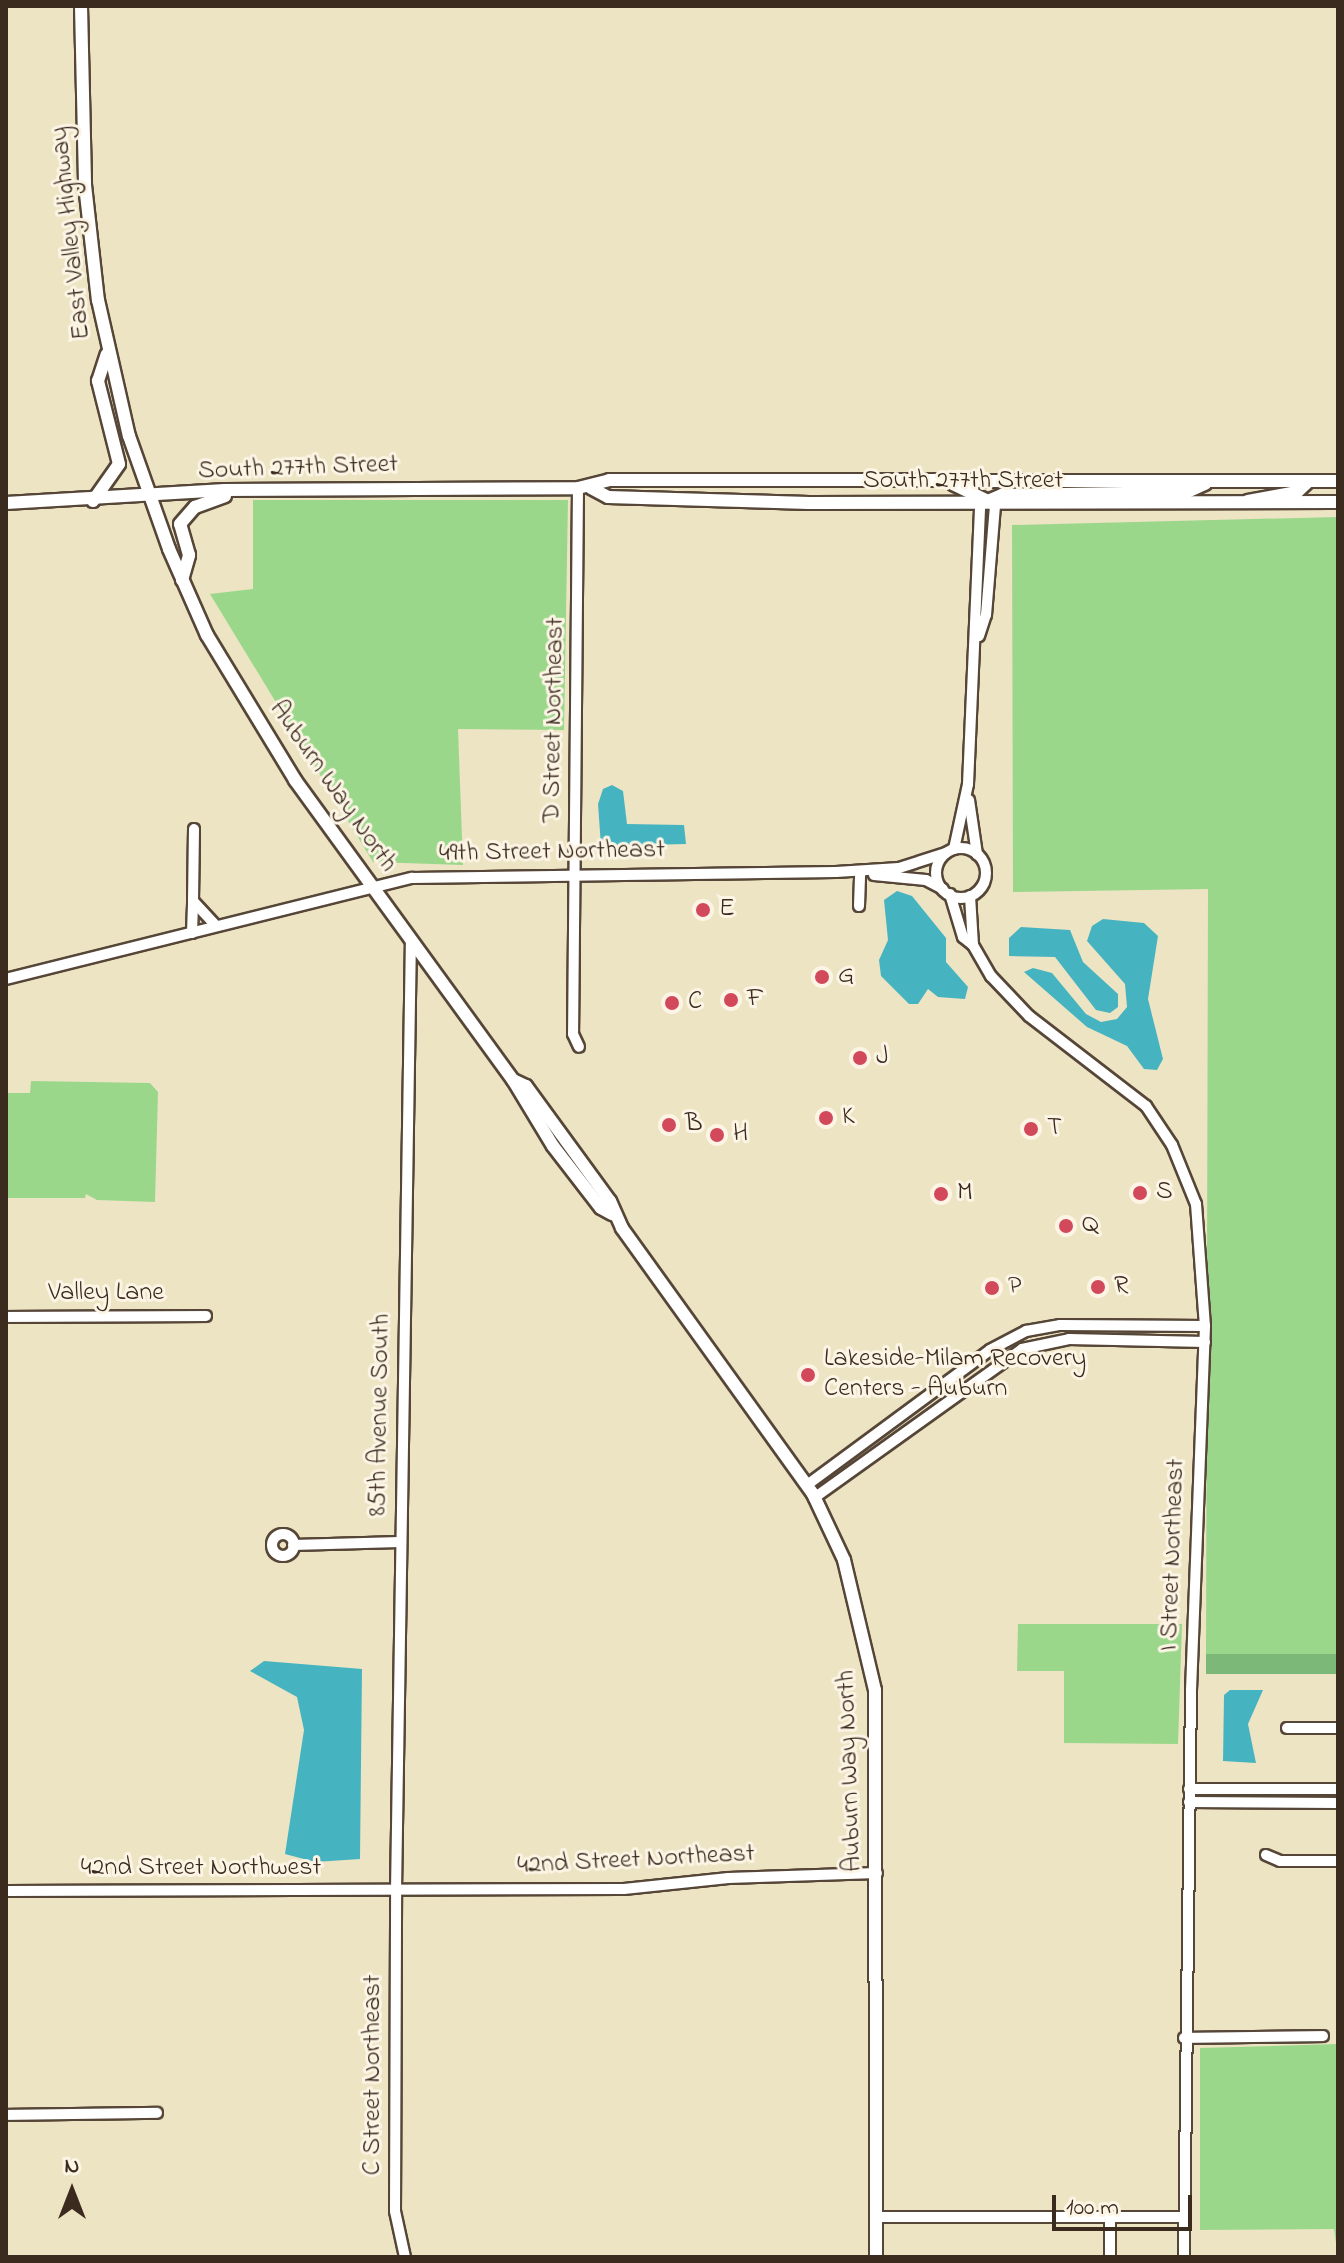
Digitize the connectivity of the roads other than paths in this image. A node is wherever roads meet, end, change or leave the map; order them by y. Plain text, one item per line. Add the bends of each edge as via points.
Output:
1 (81, 6) edge
2 (107, 354) junction
3 (930, 480) junction
4 (1211, 481) junction
5 (1309, 481) junction
6 (1338, 481) edge
7 (584, 488) junction
8 (243, 490) junction
9 (152, 497) junction
10 (93, 501) junction
11 (1338, 502) edge
12 (6, 503) edge
13 (988, 503) junction
14 (1241, 504) junction
15 (182, 580) junction
16 (968, 784) junction
17 (194, 829) dead end
18 (950, 851) junction
19 (977, 854) junction
20 (836, 872) junction
21 (575, 874) junction
22 (860, 874) junction
23 (372, 884) junction
24 (947, 892) junction
25 (970, 896) junction
26 (193, 901) junction
27 (859, 906) dead end
28 (216, 926) junction
29 (192, 933) junction
30 (411, 941) junction
31 (973, 945) junction
32 (6, 979) edge
33 (579, 1047) dead end
34 (513, 1080) junction
35 (612, 1212) junction
36 (206, 1316) dead end
37 (6, 1317) edge
38 (1205, 1326) junction
39 (1205, 1342) junction
40 (807, 1485) junction
41 (814, 1498) junction
42 (400, 1542) junction
43 (293, 1545) dead end
44 (1287, 1728) dead end
45 (1338, 1728) edge
46 (1189, 1789) junction
47 (1338, 1789) edge
48 (1189, 1802) junction
49 (1338, 1803) edge
50 (1266, 1855) dead end
51 (1338, 1861) edge
52 (877, 1873) junction
53 (6, 1891) edge
54 (396, 1891) junction
55 (1323, 2036) dead end
56 (1184, 2038) junction
57 (157, 2113) dead end
58 (6, 2115) edge
59 (876, 2217) junction
60 (1184, 2217) junction
61 (1110, 2218) junction
62 (405, 2257) edge
63 (876, 2257) edge
64 (1110, 2257) edge
65 (1184, 2257) edge

1 - 2 main road, East Valley Highway via 85,185
2 - 9 main road, East Valley Highway
2 - 10 main road via 98,381 119,464
3 - 4 main road, South 277th Street
3 - 7 main road, South 277th Street via 609,480
3 - 13 main road via 963,487
4 - 5 main road, South 277th Street
4 - 13 main road via 1187,492 1002,495
5 - 6 main road, South 277th Street
5 - 14 main road via 1297,492 1266,494
7 - 8 main road, South 277th Street
7 - 13 main road, South 277th Street via 608,497
7 - 21 street, D Street Northeast
8 - 9 main road, South 277th Street
8 - 15 main road via 209,500 183,517 180,534 189,555
9 - 10 main road, South 277th Street
9 - 15 main road, Auburn Way North
10 - 12 main road, South 277th Street
11 - 14 main road, South 277th Street
13 - 14 main road, South 277th Street
13 - 16 street via 973,614 977,642
15 - 23 main road, Auburn Way North via 207,635 268,739
16 - 18 street
16 - 19 street
17 - 26 street
18 - 19 street
18 - 20 street, 49th Street Northeast via 899,868
18 - 24 street via 937,875
19 - 25 street via 986,876
20 - 21 street, 49th Street Northeast
20 - 22 street, 49th Street Northeast
21 - 23 street, 49th Street Northeast via 478,874
21 - 33 street, D Street Northeast via 573,1034
22 - 24 street, 49th Street Northeast via 913,878
22 - 27 street
23 - 28 street, 49th Street Northeast
23 - 30 main road, Auburn Way North
24 - 25 street
24 - 31 street, I Street Northeast via 963,937
25 - 31 street, I Street Northeast
26 - 28 street
26 - 29 street
28 - 29 street, 49th Street Northeast
29 - 32 street, 49th Street Northeast
30 - 34 main road, Auburn Way North
30 - 42 street, 85th Avenue South
31 - 38 street, I Street Northeast via 991,976 1029,1016 1146,1106 1172,1145 1196,1204
34 - 35 main road, Auburn Way North via 526,1086
34 - 35 main road, Auburn Way North via 517,1094 578,1178 601,1208
35 - 40 main road, Auburn Way North
36 - 37 street, Valley Lane
38 - 39 street, I Street Northeast
38 - 40 street via 1060,1325 1007,1339
39 - 41 street via 1069,1339 1022,1349
39 - 46 street, I Street Northeast
40 - 41 main road, Auburn Way North
41 - 52 main road, Auburn Way North via 844,1560 875,1690
42 - 43 street
42 - 54 street, 85th Avenue South
44 - 45 street
46 - 47 street
46 - 48 street, I Street Northeast
48 - 49 street
48 - 56 street, I Street Northeast
50 - 51 street via 1280,1861
52 - 54 street, 42nd Street Northeast via 728,1878 624,1889
52 - 59 main road, Auburn Way North
53 - 54 street, 42nd Street Northwest
54 - 62 street, C Street Northeast via 395,2211
55 - 56 street
56 - 60 street, I Street Northeast
57 - 58 street
59 - 61 street
59 - 63 main road, Auburn Way North
60 - 61 street
60 - 65 street, I Street Northeast
61 - 64 street

